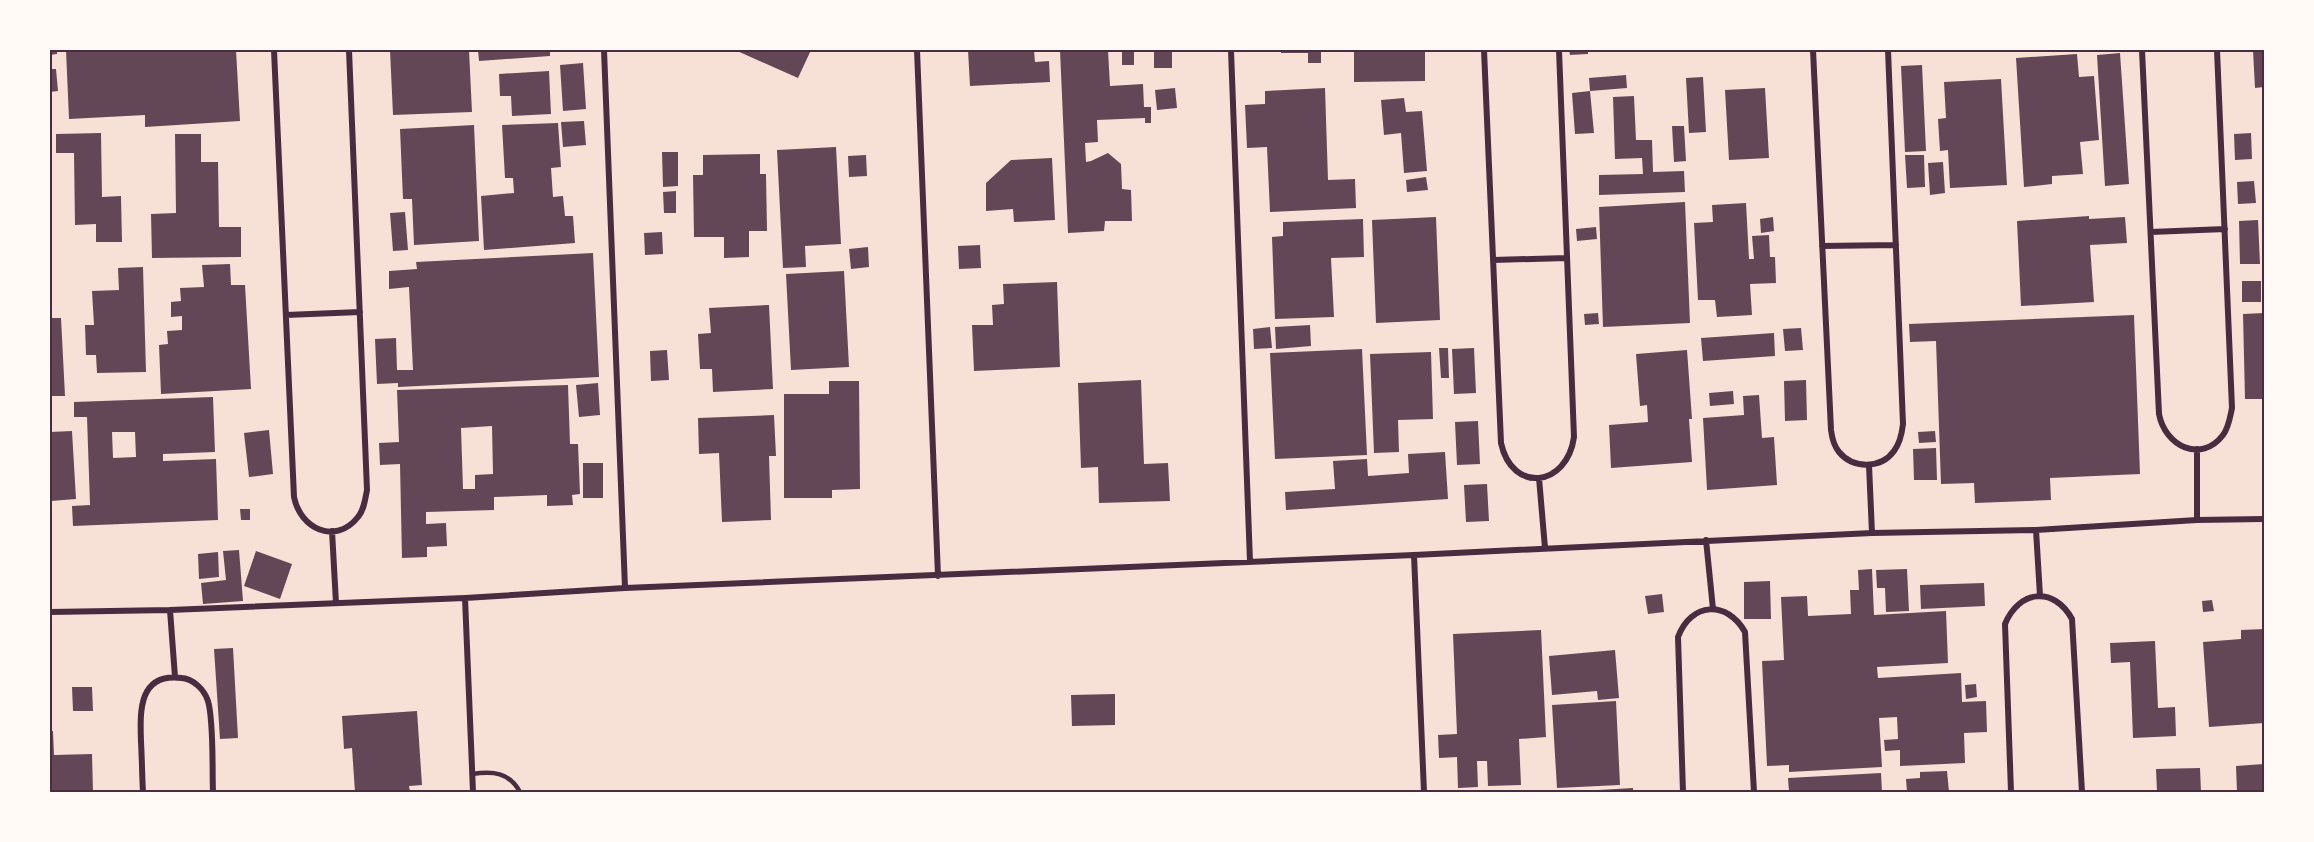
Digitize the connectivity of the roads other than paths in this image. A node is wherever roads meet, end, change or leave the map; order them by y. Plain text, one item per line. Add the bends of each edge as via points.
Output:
1 (274, 50) edge
2 (349, 50) edge
3 (604, 50) edge
4 (917, 50) edge
5 (1231, 50) edge
6 (1484, 50) edge
7 (1559, 50) edge
8 (1813, 50) edge
9 (1888, 50) edge
10 (2142, 50) edge
11 (2217, 50) edge
12 (2224, 229) junction
13 (2151, 232) junction
14 (1896, 245) junction
15 (1822, 246) junction
16 (1567, 258) junction
17 (1493, 260) junction
18 (360, 312) junction
19 (286, 315) junction
20 (2197, 449) junction
21 (1869, 465) junction
22 (1539, 478) junction
23 (2197, 519) junction
24 (2265, 519) edge
25 (2036, 530) junction
26 (332, 531) junction
27 (1872, 533) junction
28 (1706, 540) junction
29 (1545, 548) junction
30 (1414, 555) junction
31 (1250, 562) junction
32 (938, 576) junction
33 (625, 588) junction
34 (2040, 596) junction
35 (465, 598) junction
36 (336, 603) junction
37 (1713, 609) junction
38 (170, 610) junction
39 (50, 612) edge
40 (175, 677) junction
41 (472, 774) junction
42 (143, 792) edge
43 (213, 792) edge
44 (473, 792) edge
45 (520, 792) edge
46 (1424, 792) edge
47 (1683, 792) edge
48 (1754, 792) edge
49 (2011, 792) edge
50 (2082, 792) edge

1 - 19 street
2 - 18 street
3 - 33 street
4 - 32 street
5 - 31 street
6 - 17 street
7 - 16 street
8 - 15 street
9 - 14 street
10 - 13 street
11 - 12 street
12 - 13 street
12 - 20 street via 2232,408 2222,436
13 - 20 street via 2162,426 2175,443
14 - 15 street
14 - 21 street via 1903,424 1894,452
15 - 21 street via 1830,430 1838,452 1857,464
16 - 17 street
16 - 22 street via 1574,437 1564,464 1558,471
17 - 22 street via 1501,443 1509,464 1518,472
18 - 19 street
18 - 26 street via 367,490 357,518 341,530
19 - 26 street via 296,508 310,526
20 - 23 street
21 - 27 street
22 - 29 street
23 - 24 street
23 - 25 street
25 - 27 street
25 - 34 street
26 - 36 street
27 - 28 street
28 - 29 street
28 - 37 street
29 - 30 street
30 - 31 street
30 - 46 street
31 - 32 street
32 - 33 street
33 - 35 street
34 - 49 street via 2015,606 2005,624
34 - 50 street via 2061,603 2072,619
35 - 36 street
35 - 41 street
36 - 38 street
37 - 47 street via 1688,619 1678,637
37 - 48 street via 1733,616 1745,632
38 - 39 street
38 - 40 street
40 - 42 street via 150,687 141,704
40 - 43 street via 196,684 207,699
41 - 44 street
41 - 45 lane via 504,775

